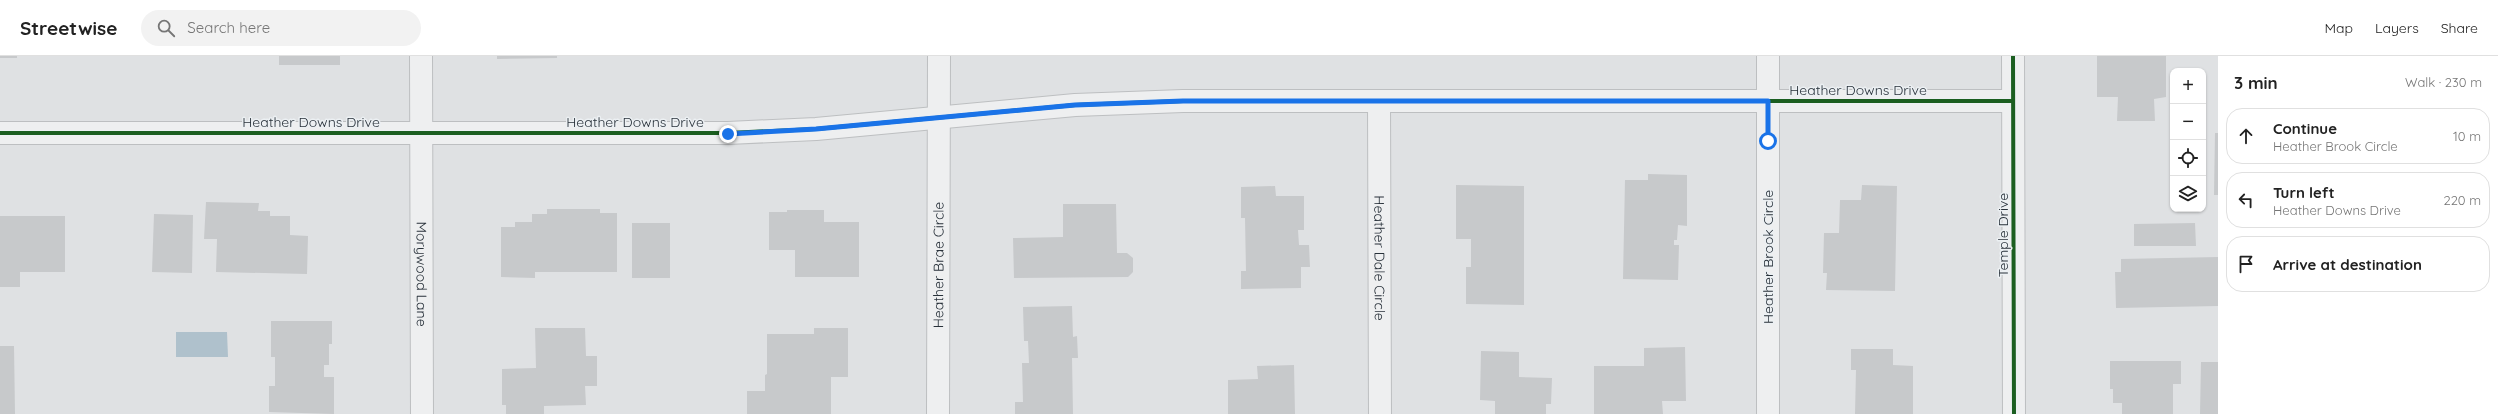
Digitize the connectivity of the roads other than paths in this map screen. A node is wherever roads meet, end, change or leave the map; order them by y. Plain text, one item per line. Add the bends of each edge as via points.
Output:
1 (421, 56) edge
2 (939, 56) edge
3 (1768, 56) edge
4 (2013, 56) edge
5 (1379, 101) junction
6 (1768, 101) junction
7 (2013, 101) junction
8 (939, 117) junction
9 (0, 133) edge
10 (422, 134) junction
11 (422, 414) edge
12 (938, 414) edge
13 (1380, 414) edge
14 (1768, 414) edge
15 (2014, 414) edge

1 - 10 street, Morywood Lane
2 - 8 street, Heather Brae Circle
3 - 6 street, Heather Brook Circle
4 - 7 street, Temple Drive
5 - 6 street, Heather Downs Drive
5 - 8 street, Heather Downs Drive via 1183,101 1075,105
5 - 13 street, Heather Dale Circle
6 - 7 street, Heather Downs Drive
6 - 14 street, Heather Brook Circle
7 - 15 street, Temple Drive
8 - 10 street, Heather Downs Drive via 816,129 728,134
8 - 12 street, Heather Brae Circle
9 - 10 street, Heather Downs Drive
10 - 11 street, Morywood Lane

